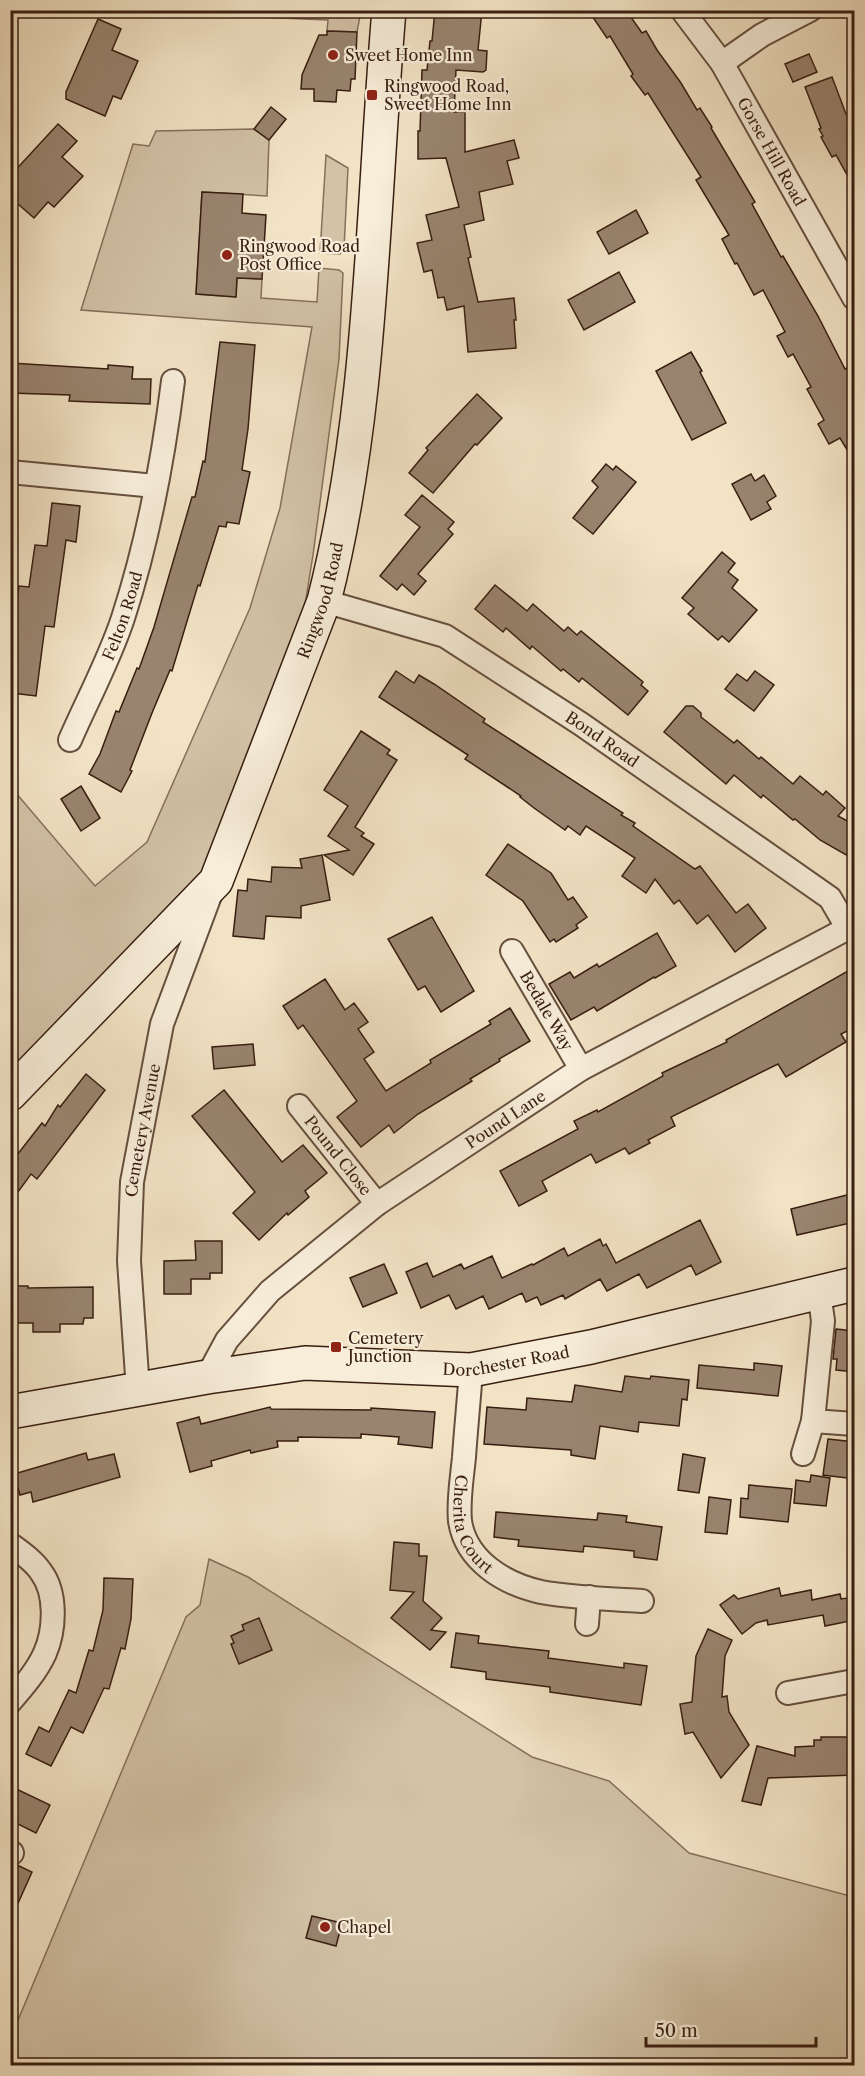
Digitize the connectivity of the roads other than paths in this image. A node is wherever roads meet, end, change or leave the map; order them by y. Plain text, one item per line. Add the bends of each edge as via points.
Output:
1 (389, 10) edge
2 (682, 10) edge
3 (810, 10) edge
4 (722, 63) junction
5 (855, 298) edge
6 (173, 381) dead end
7 (10, 472) edge
8 (155, 486) junction
9 (324, 601) junction
10 (70, 740) dead end
11 (216, 881) junction
12 (851, 927) edge
13 (512, 951) dead end
14 (581, 1069) junction
15 (10, 1094) edge
16 (299, 1106) dead end
17 (377, 1204) junction
18 (855, 1284) edge
19 (819, 1292) junction
20 (471, 1370) junction
21 (207, 1377) junction
22 (138, 1390) junction
23 (10, 1412) edge
24 (813, 1421) junction
25 (855, 1424) edge
26 (803, 1454) dead end
27 (10, 1544) edge
28 (589, 1597) junction
29 (642, 1601) dead end
30 (587, 1624) dead end
31 (855, 1681) edge
32 (788, 1693) dead end
33 (10, 1702) edge

1 - 9 main road, Ringwood Road via 365,343 350,477
2 - 4 street, Gorse Hill Road
3 - 4 street via 762,34
4 - 5 street, Gorse Hill Road
6 - 8 street, Felton Road
7 - 8 street
8 - 10 street, Felton Road via 149,525 123,620
9 - 11 main road, Ringwood Road
9 - 12 street, Bond Road via 445,636 581,724 830,898
11 - 15 main road, Ringwood Road
11 - 22 street, Cemetery Avenue via 162,1024 132,1182 129,1261
12 - 14 street, Pound Lane
13 - 14 street, Bedale Way
14 - 17 street, Pound Lane
16 - 17 street, Pound Close
17 - 21 street, Pound Lane via 270,1292 227,1340
18 - 19 main road, Dorchester Road
19 - 20 main road, Dorchester Road via 591,1347
19 - 24 street via 823,1321
20 - 21 main road, Dorchester Road via 305,1363
20 - 28 street, Cherita Court via 460,1501 463,1535 472,1552 495,1574 516,1584
21 - 22 main road, Dorchester Road
22 - 23 main road, Dorchester Road
24 - 25 street
24 - 26 street
27 - 33 street via 41,1571 51,1590 52,1613 45,1654
28 - 29 street, Cherita Court
28 - 30 street
31 - 32 street

